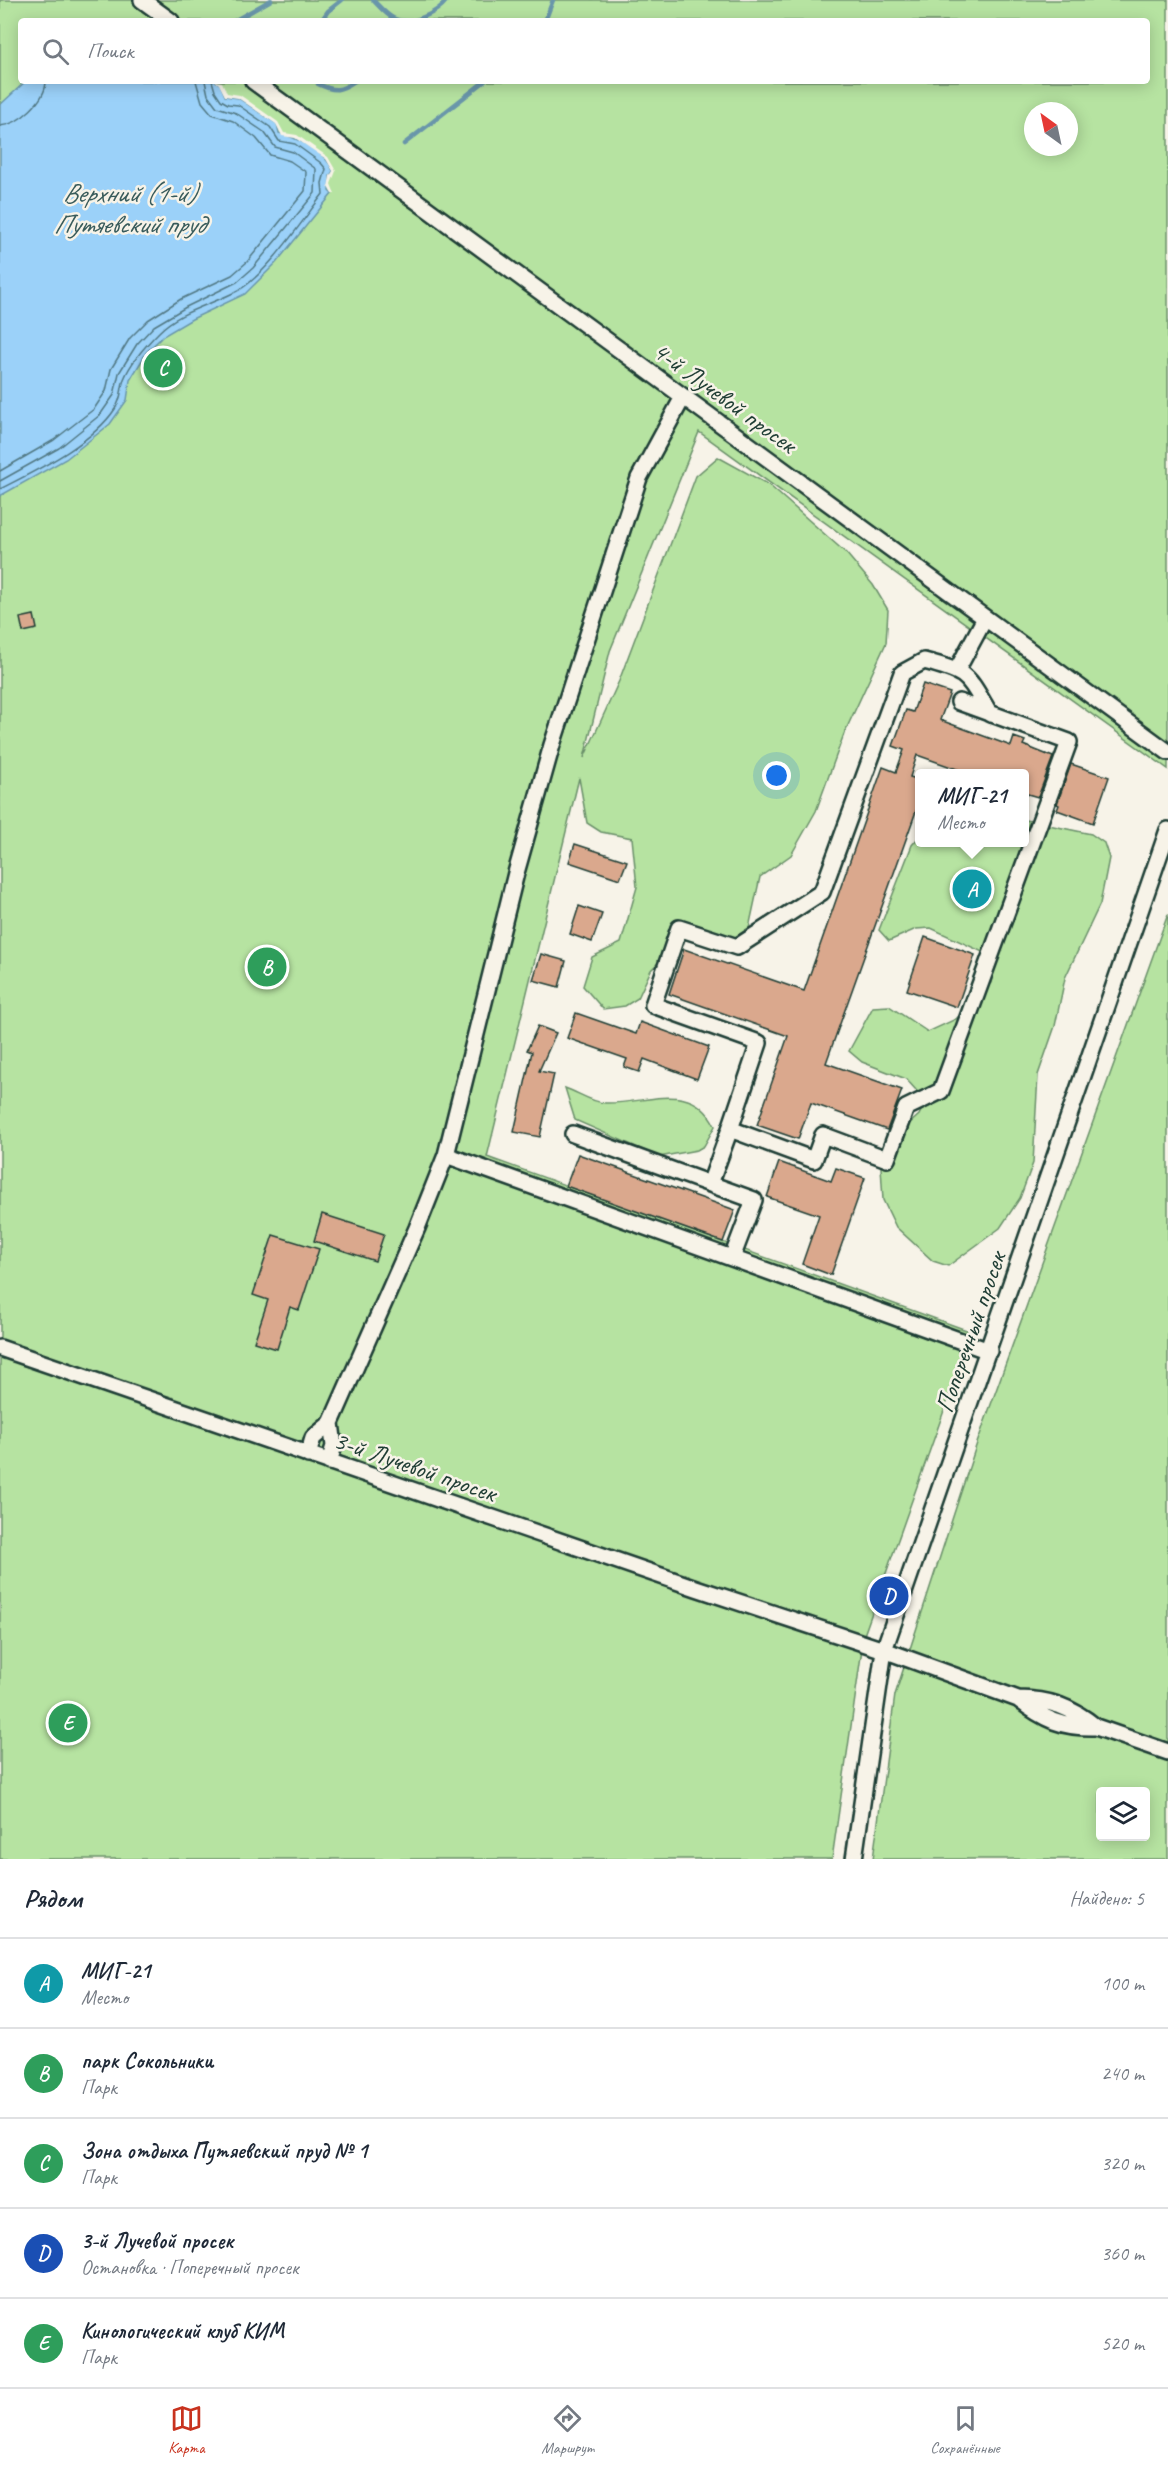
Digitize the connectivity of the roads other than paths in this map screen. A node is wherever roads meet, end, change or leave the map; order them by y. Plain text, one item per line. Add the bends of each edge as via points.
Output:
1 (142, 0) edge
2 (167, 18) edge
3 (257, 84) edge
4 (683, 397) junction
5 (985, 618) junction
6 (957, 670) junction
7 (958, 702) dead end
8 (990, 714) junction
9 (1168, 752) edge
10 (1168, 830) edge
11 (730, 1129) junction
12 (573, 1134) dead end
13 (446, 1155) junction
14 (710, 1184) junction
15 (732, 1258) junction
16 (0, 1348) edge
17 (989, 1351) junction
18 (331, 1424) junction
19 (308, 1455) junction
20 (329, 1462) junction
21 (884, 1650) junction
22 (1168, 1752) edge
23 (854, 1859) edge

1 - 2 street
3 - 4 street, 4-й Лучевой просек
4 - 5 street, 4-й Лучевой просек
4 - 13 street via 639,478 552,745
5 - 6 street
5 - 9 street, 4-й Лучевой просек
6 - 8 street via 969,678
6 - 11 street via 924,661 902,673 822,892 737,947 679,928 653,1005 759,1043
7 - 8 street
8 - 11 street via 1069,742 941,1091 906,1108 888,1159 823,1136 814,1160
10 - 17 street, Поперечный просек
11 - 14 street
12 - 14 street
13 - 15 street
13 - 18 street
14 - 15 street via 754,1200
15 - 17 street
16 - 19 street, 3-й Лучевой просек
17 - 21 street, Поперечный просек
18 - 19 street via 313,1438
18 - 20 street via 334,1446
19 - 20 street, 3-й Лучевой просек
20 - 21 street, 3-й Лучевой просек
21 - 22 street, 3-й Лучевой просек via 1018,1699 1042,1699 1078,1713 1096,1727
21 - 23 street, Поперечный просек

